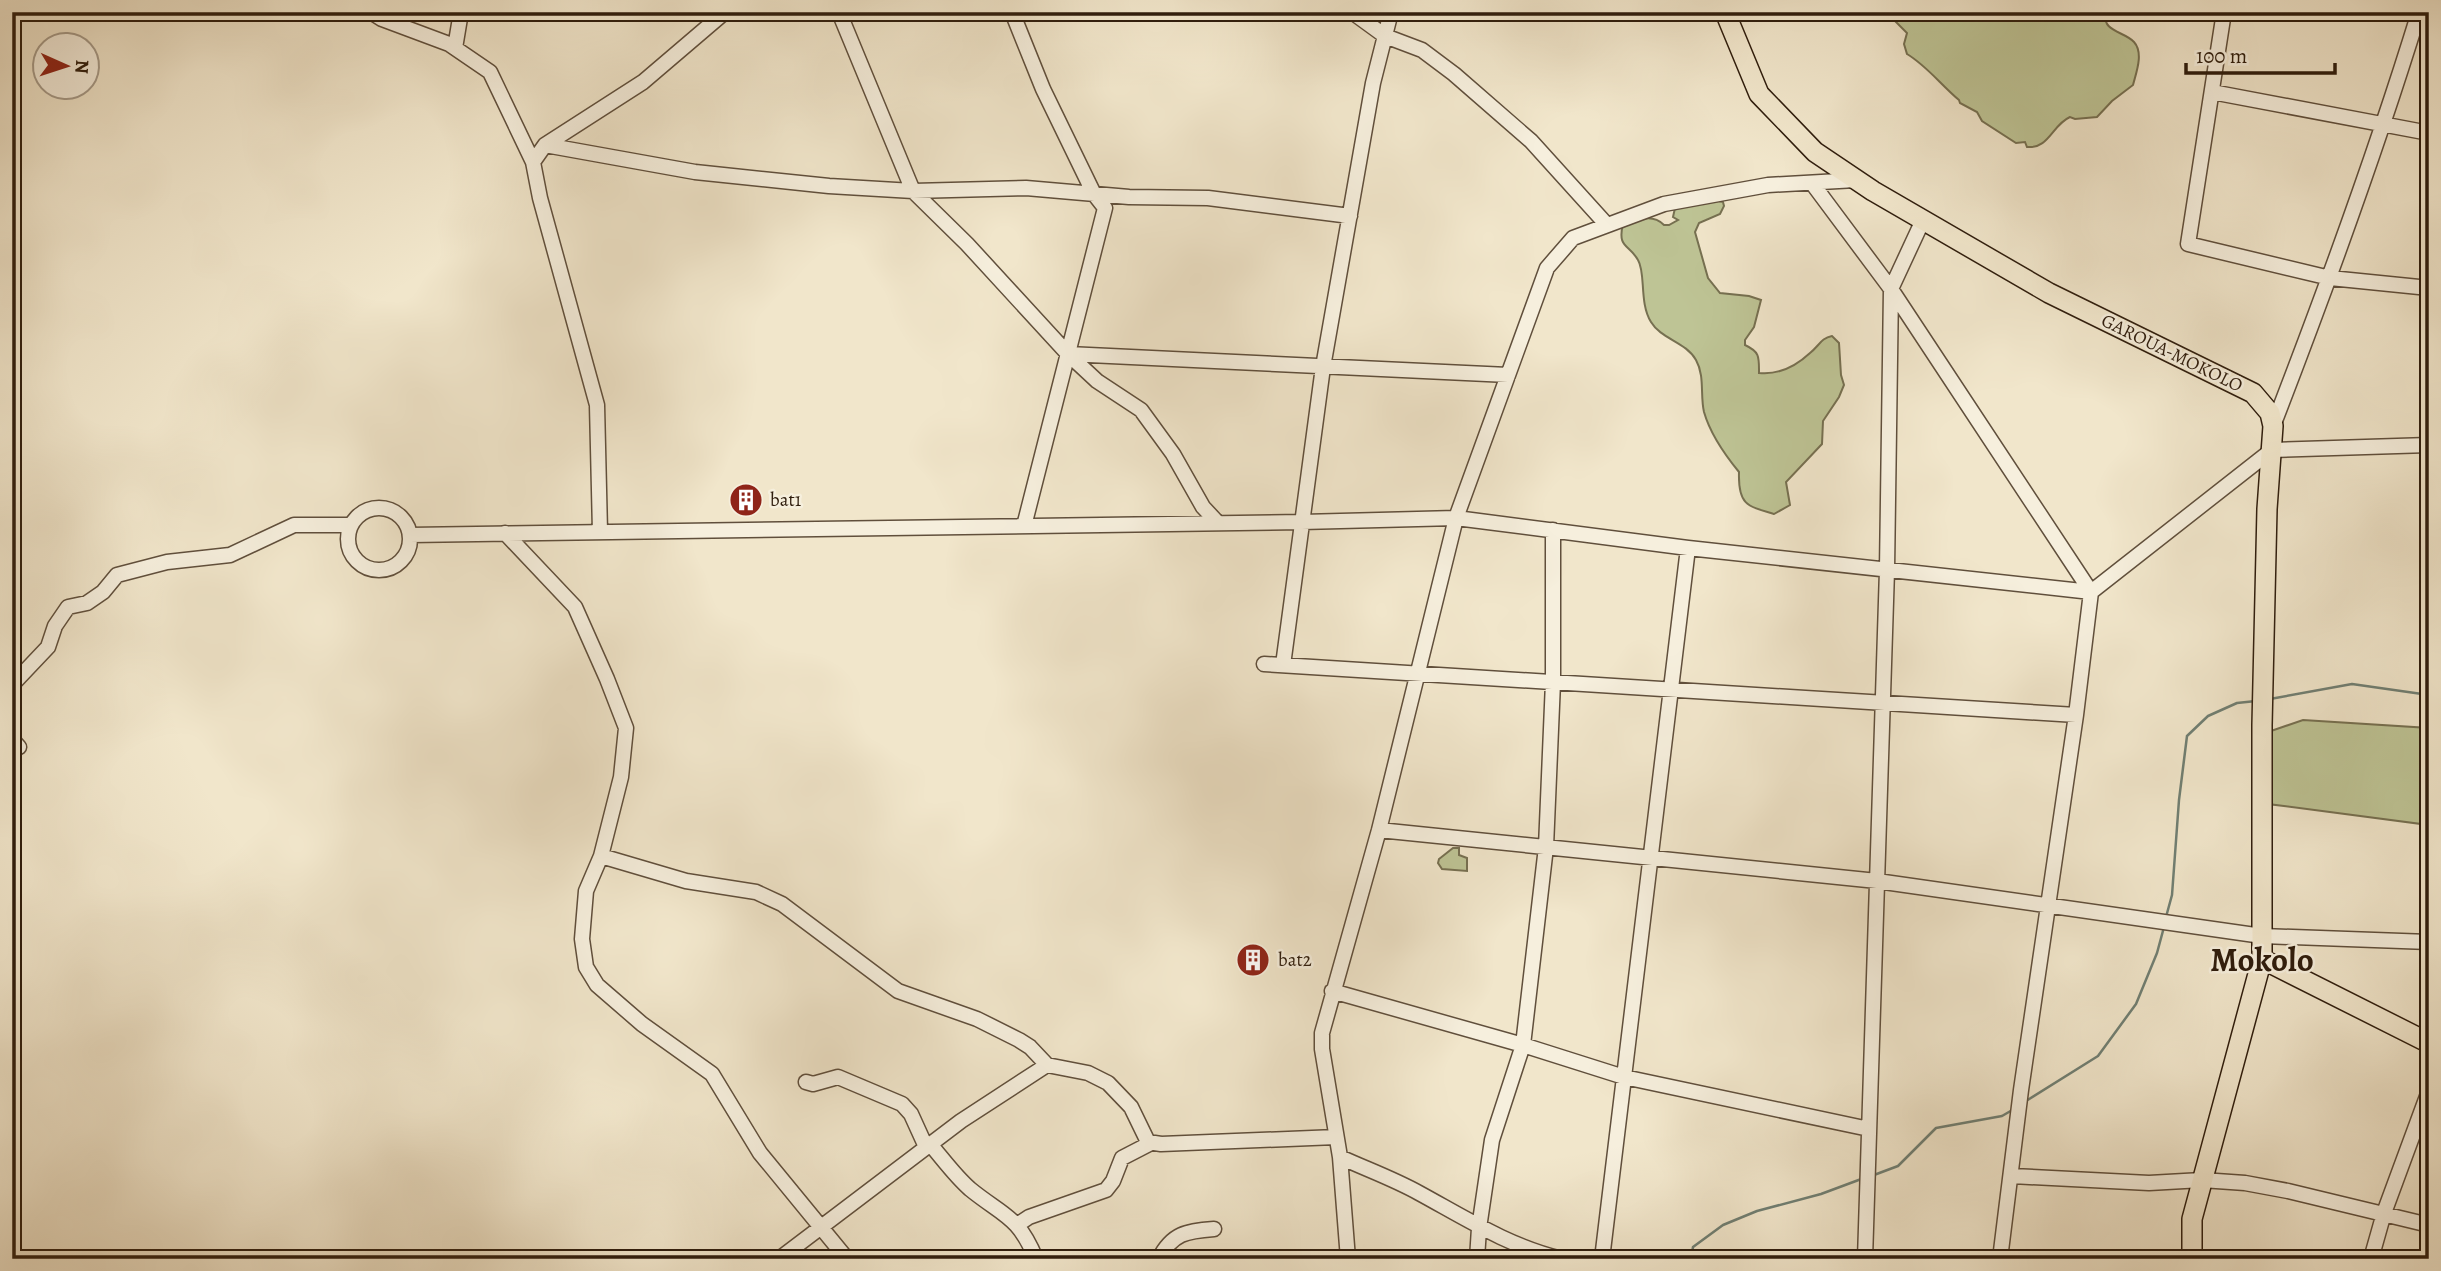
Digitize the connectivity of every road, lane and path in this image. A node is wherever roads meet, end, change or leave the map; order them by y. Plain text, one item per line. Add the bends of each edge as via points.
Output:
1 (371, 12) edge
2 (461, 12) edge
3 (725, 12) edge
4 (839, 12) edge
5 (1012, 12) edge
6 (1352, 12) edge
7 (1391, 12) edge
8 (1725, 12) edge
9 (2224, 12) edge
10 (2419, 12) edge
11 (1385, 36) junction
12 (456, 48) junction
13 (2212, 92) junction
14 (2384, 125) junction
15 (2429, 132) edge
16 (545, 145) junction
17 (533, 162) junction
18 (1856, 180) junction
19 (1812, 183) junction
20 (913, 191) junction
21 (1094, 194) junction
22 (1350, 216) junction
23 (1923, 220) junction
24 (1607, 225) junction
25 (2330, 278) junction
26 (2429, 288) edge
27 (1891, 289) junction
28 (1068, 354) junction
29 (1323, 367) junction
30 (1508, 375) junction
31 (2273, 426) junction
32 (2429, 444) edge
33 (2272, 450) junction
34 (1456, 518) junction
35 (1217, 522) junction
36 (1302, 522) junction
37 (351, 525) junction
38 (1024, 526) junction
39 (1553, 530) junction
40 (600, 532) junction
41 (505, 533) junction
42 (410, 534) junction
43 (1688, 548) junction
44 (1887, 570) junction
45 (2091, 592) junction
46 (1264, 664) dead end
47 (1283, 665) junction
48 (1417, 674) junction
49 (1553, 682) junction
50 (12, 685) edge
51 (1671, 690) junction
52 (1882, 703) junction
53 (2076, 715) junction
54 (1378, 830) junction
55 (1546, 847) junction
56 (601, 856) junction
57 (1650, 858) junction
58 (1877, 881) junction
59 (2048, 905) junction
60 (2262, 936) junction
61 (2429, 942) edge
62 (2262, 959) junction
63 (1332, 991) junction
64 (2429, 1043) edge
65 (1522, 1045) junction
66 (1047, 1065) junction
67 (1624, 1077) junction
68 (806, 1082) dead end
69 (2429, 1091) edge
70 (1869, 1129) junction
71 (1336, 1137) junction
72 (1151, 1143) junction
73 (928, 1146) junction
74 (1340, 1157) junction
75 (2012, 1176) junction
76 (2202, 1180) junction
77 (2384, 1213) junction
78 (1017, 1225) junction
79 (2429, 1225) edge
80 (821, 1226) junction
81 (1479, 1228) junction
82 (1214, 1229) dead end
83 (779, 1259) edge
84 (847, 1259) edge
85 (1035, 1259) edge
86 (1159, 1259) edge
87 (1348, 1259) edge
88 (1477, 1259) edge
89 (1562, 1259) edge
90 (1602, 1259) edge
91 (1865, 1259) edge
92 (2000, 1259) edge
93 (2192, 1259) edge
94 (2371, 1259) edge

1 - 12 street
2 - 12 street
3 - 16 street via 643,82
4 - 20 street
5 - 21 street
6 - 11 street
7 - 11 street
8 - 18 main road, GAROUA-MOKOLO via 1759,94 1815,152
9 - 13 street
10 - 14 street
11 - 22 street
11 - 24 street via 1422,50 1494,107
12 - 17 street via 491,72
13 - 14 street
13 - 25 street via 2188,244
14 - 15 street
14 - 25 street
16 - 17 street
16 - 20 street via 695,172
17 - 40 street via 597,405
18 - 19 street
18 - 23 main road, GAROUA-MOKOLO
19 - 24 street via 1664,204
19 - 27 street
20 - 21 street via 1026,188
20 - 28 street
21 - 22 street via 1208,198
21 - 28 street via 1105,208
22 - 29 street
23 - 27 street
23 - 31 main road, GAROUA-MOKOLO via 2049,293 2253,393 2270,413
24 - 30 street via 1573,238 1547,268
25 - 26 street
25 - 31 street
27 - 44 street
27 - 45 street
28 - 29 street
28 - 35 street via 1097,381 1141,410
28 - 38 street
29 - 30 street
29 - 36 street
30 - 34 street
31 - 33 main road
32 - 33 street
33 - 45 street
33 - 60 main road via 2263,675
34 - 36 street
34 - 39 street
34 - 48 street
35 - 36 street
35 - 38 street
36 - 47 street
37 - 42 street via 358,515 381,507 402,517
37 - 42 street via 349,549 365,567 377,570 400,562
37 - 50 street via 294,525 230,555 167,562 117,575 87,603 68,607 48,646
38 - 40 street
39 - 43 street
39 - 49 street
40 - 41 street
41 - 42 street
41 - 56 street via 575,607 626,728 621,777
43 - 44 street
43 - 51 street
44 - 45 street
44 - 52 street
45 - 53 street
46 - 47 street
47 - 48 street
48 - 49 street
48 - 54 street
49 - 51 street
49 - 55 street
51 - 52 street
51 - 57 street
52 - 53 street
52 - 58 street
53 - 59 street
54 - 55 street
54 - 63 street
55 - 57 street
55 - 65 street
56 - 66 street via 686,881 766,896 803,918 885,983 1019,1040
56 - 80 street via 586,891 583,915 583,955 591,976 642,1024 712,1074 760,1153
57 - 58 street
57 - 67 street
58 - 59 street
58 - 70 street
59 - 60 street
59 - 75 street
60 - 61 street
60 - 62 main road
62 - 64 main road
62 - 76 main road
63 - 65 street
63 - 71 street via 1321,1043
65 - 67 street
65 - 81 street via 1492,1140
66 - 72 street via 1088,1073 1108,1083 1131,1107
66 - 73 street
67 - 70 street
67 - 90 street
68 - 73 street via 838,1077 893,1098 911,1114
69 - 77 street
70 - 91 street
71 - 72 street
71 - 74 street
72 - 78 street via 1122,1158 1105,1190
73 - 78 street via 968,1187
73 - 80 street
74 - 81 street via 1417,1192
74 - 87 street
75 - 76 street via 2149,1183
75 - 92 street
76 - 77 street via 2245,1183
76 - 93 main road via 2192,1219
77 - 79 street
77 - 94 street
78 - 85 street
80 - 83 street
80 - 84 street
81 - 88 street
81 - 89 street
82 - 86 street via 1177,1236

